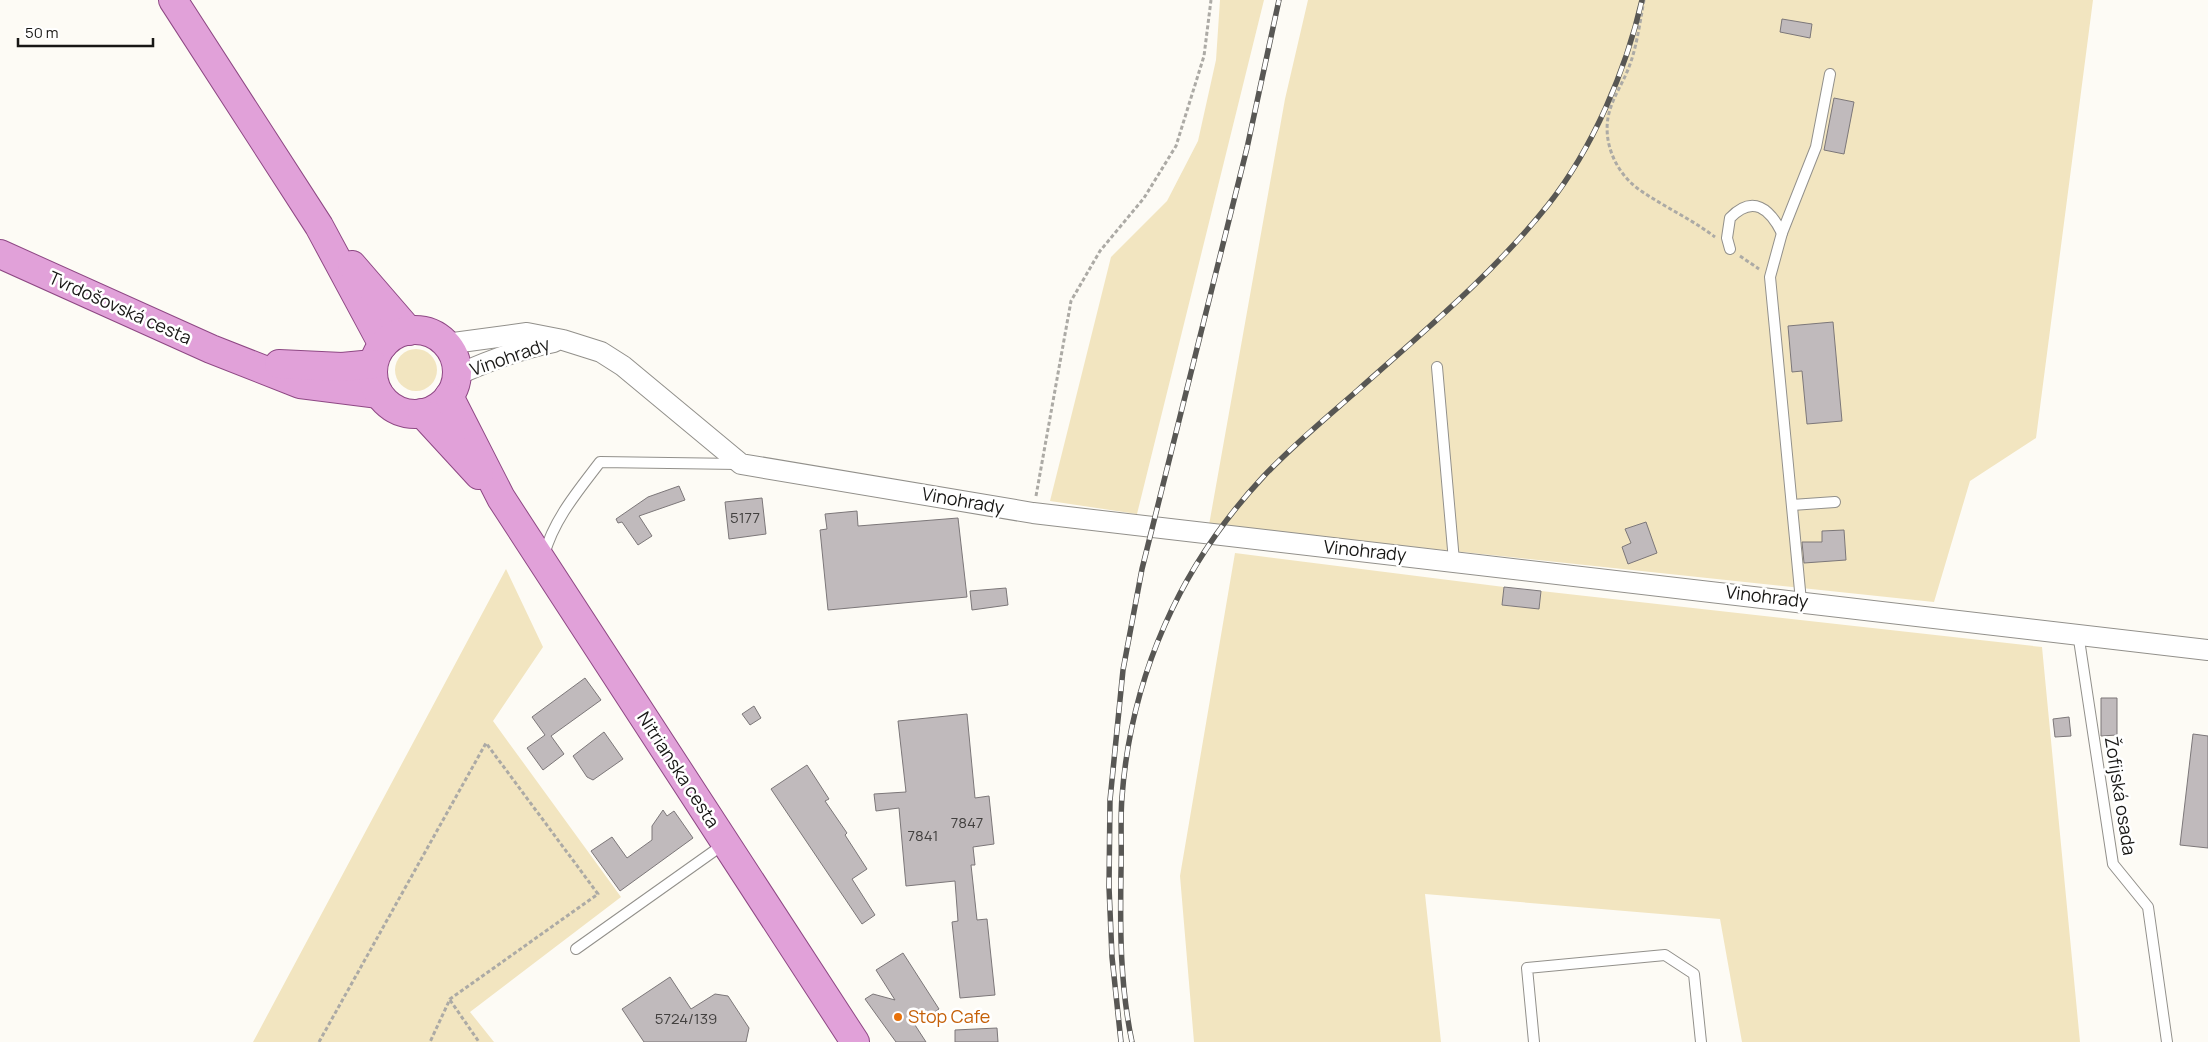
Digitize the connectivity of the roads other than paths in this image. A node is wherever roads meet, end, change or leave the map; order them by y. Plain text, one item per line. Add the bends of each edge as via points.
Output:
1 (173, 0) edge
2 (1830, 74) dead end
3 (318, 226) junction
4 (1782, 233) junction
5 (1730, 249) road end
6 (0, 254) edge
7 (408, 331) junction
8 (563, 340) junction
9 (446, 344) junction
10 (378, 355) junction
11 (241, 360) junction
12 (1437, 367) dead end
13 (453, 386) junction
14 (379, 394) junction
15 (422, 414) junction
16 (741, 464) junction
17 (501, 498) junction
18 (1835, 502) dead end
19 (1792, 505) junction
20 (543, 561) junction
21 (1454, 561) junction
22 (1801, 601) junction
23 (2078, 633) junction
24 (2208, 650) edge
25 (725, 844) junction
26 (576, 948) dead end
27 (855, 1042) edge
28 (1534, 1042) edge
29 (1700, 1042) edge
30 (2167, 1042) edge

1 - 3 main road
2 - 4 lane via 1816,147
3 - 7 main road
3 - 10 main road
4 - 5 lane via 1769,212 1753,206 1744,207 1730,218 1726,238
4 - 19 lane via 1770,277
6 - 11 main road, Tvrdošovská cesta
7 - 9 main road via 429,333
7 - 10 main road via 397,334
8 - 9 street, Vinohrady via 527,333
8 - 13 street, Vinohrady via 530,346 491,360
8 - 16 street, Vinohrady via 601,352 623,366
9 - 13 main road via 456,362
10 - 11 main road, Tvrdošovská cesta via 299,367
10 - 14 main road via 373,377
11 - 14 main road, Tvrdošovská cesta via 300,384
12 - 21 lane
13 - 15 main road via 440,406
13 - 17 main road, Nitrianska cesta
14 - 15 main road via 394,409 407,414
15 - 17 main road, Nitrianska cesta
16 - 20 lane via 600,462 566,508 550,537
16 - 21 street, Vinohrady via 1033,513
17 - 20 main road, Nitrianska cesta
18 - 19 lane
19 - 22 lane
20 - 25 main road, Nitrianska cesta
21 - 22 street, Vinohrady
22 - 23 street, Vinohrady
23 - 24 street, Vinohrady
23 - 30 lane, Žofijská osada via 2113,864 2148,907
25 - 26 lane
25 - 27 main road, Nitrianska cesta
28 - 29 lane via 1527,968 1665,955 1694,974

